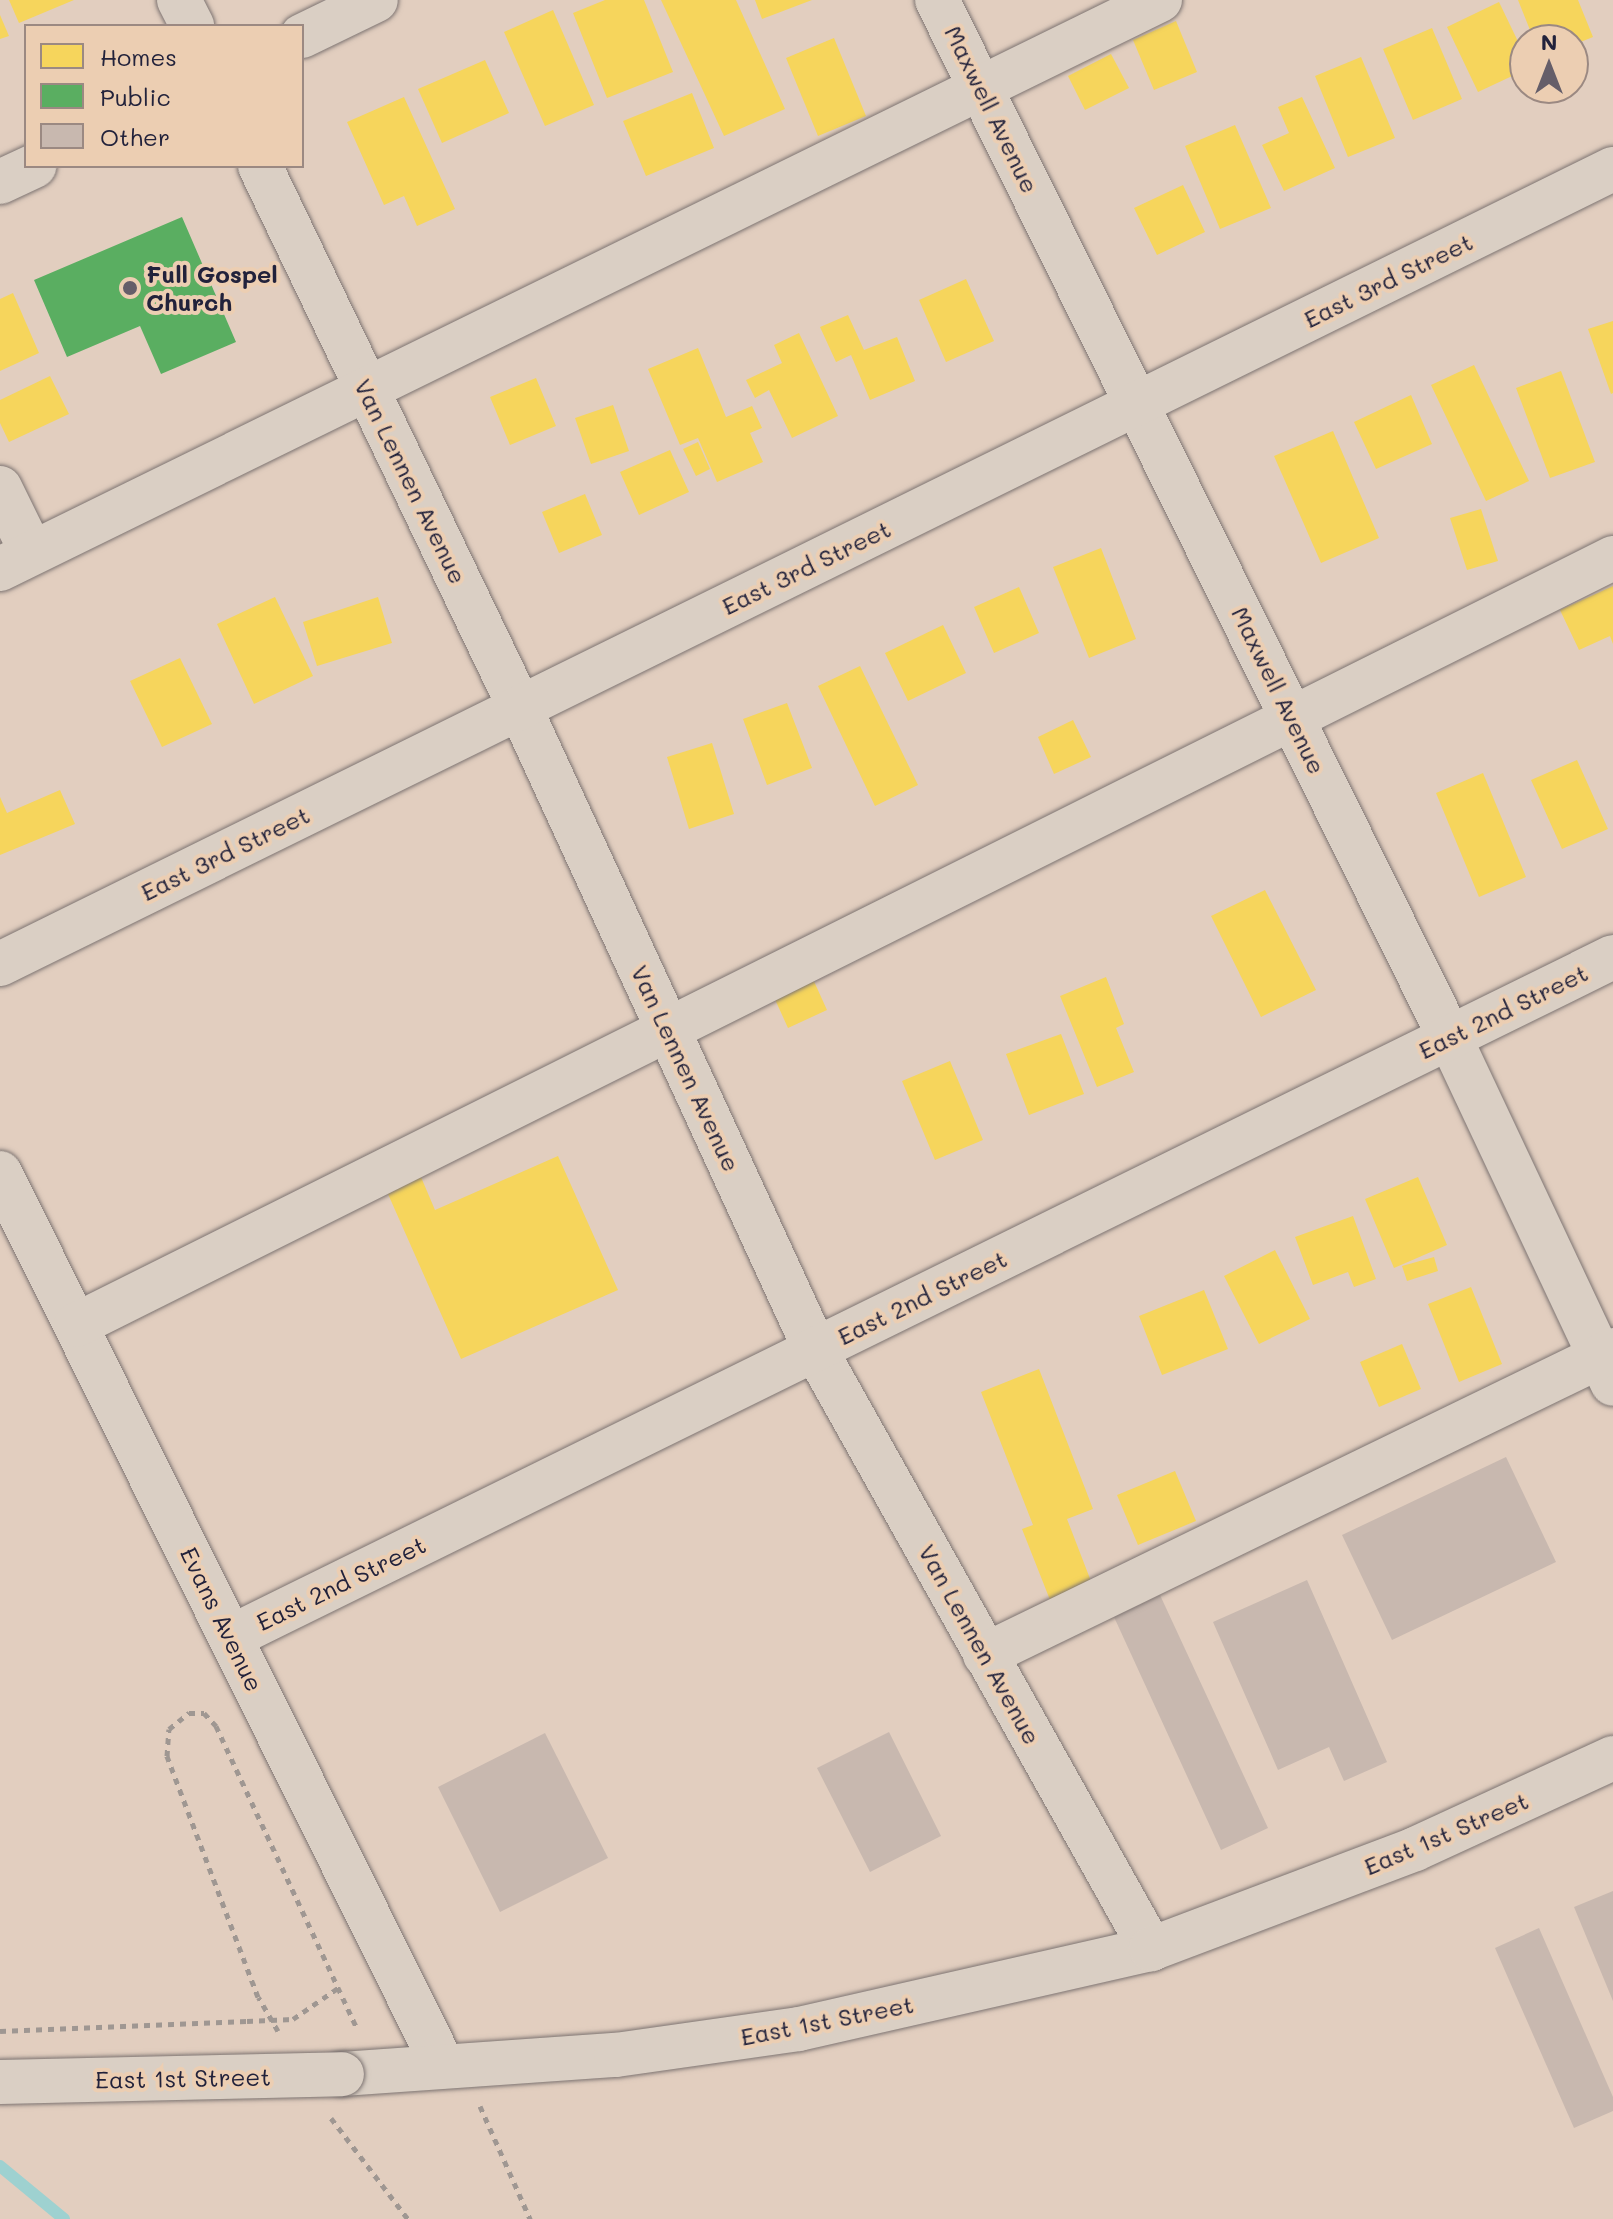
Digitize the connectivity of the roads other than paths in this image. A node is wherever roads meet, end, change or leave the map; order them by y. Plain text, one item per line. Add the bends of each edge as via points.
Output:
1 (179, 0) edge
2 (376, 0) edge
3 (937, 0) edge
4 (1160, 0) edge
5 (191, 24) edge
6 (304, 35) edge
7 (981, 88) junction
8 (30, 168) edge
9 (261, 168) edge
10 (1613, 169) edge
11 (0, 182) edge
12 (367, 389) junction
13 (1138, 403) junction
14 (0, 488) edge
15 (1613, 558) edge
16 (16, 561) edge
17 (520, 708) junction
18 (1293, 717) junction
19 (1613, 957) edge
20 (0, 964) edge
21 (668, 1029) junction
22 (1450, 1038) junction
23 (0, 1173) edge
24 (76, 1325) junction
25 (815, 1349) junction
26 (1609, 1364) edge
27 (231, 1637) junction
28 (985, 1655) junction
29 (1613, 1758) edge
30 (1151, 1949) junction
31 (453, 2066) junction
32 (0, 2082) edge

1 - 5 street
2 - 6 street
3 - 7 street, Maxwell Avenue
4 - 7 street
7 - 12 street
7 - 13 street, Maxwell Avenue
8 - 11 street
9 - 12 street, Van Lennen Avenue
10 - 13 street, East 3rd Street
12 - 16 street
12 - 17 street, Van Lennen Avenue
13 - 17 street, East 3rd Street
13 - 18 street, Maxwell Avenue
14 - 16 street
15 - 18 street
17 - 20 street, East 3rd Street
17 - 21 street, Van Lennen Avenue
18 - 21 street
18 - 22 street, Maxwell Avenue
19 - 22 street, East 2nd Street
21 - 24 street
21 - 25 street, Van Lennen Avenue
22 - 25 street, East 2nd Street
22 - 26 street, Maxwell Avenue
23 - 24 street, Evans Avenue
24 - 27 street, Evans Avenue
25 - 27 street, East 2nd Street
25 - 28 street, Van Lennen Avenue
26 - 28 street
27 - 31 street, Evans Avenue
28 - 30 street, Van Lennen Avenue
29 - 30 street, East 1st Street via 1415,1849
30 - 31 street, East 1st Street via 799,2029 616,2055
31 - 32 street, East 1st Street, bridge via 336,2094

